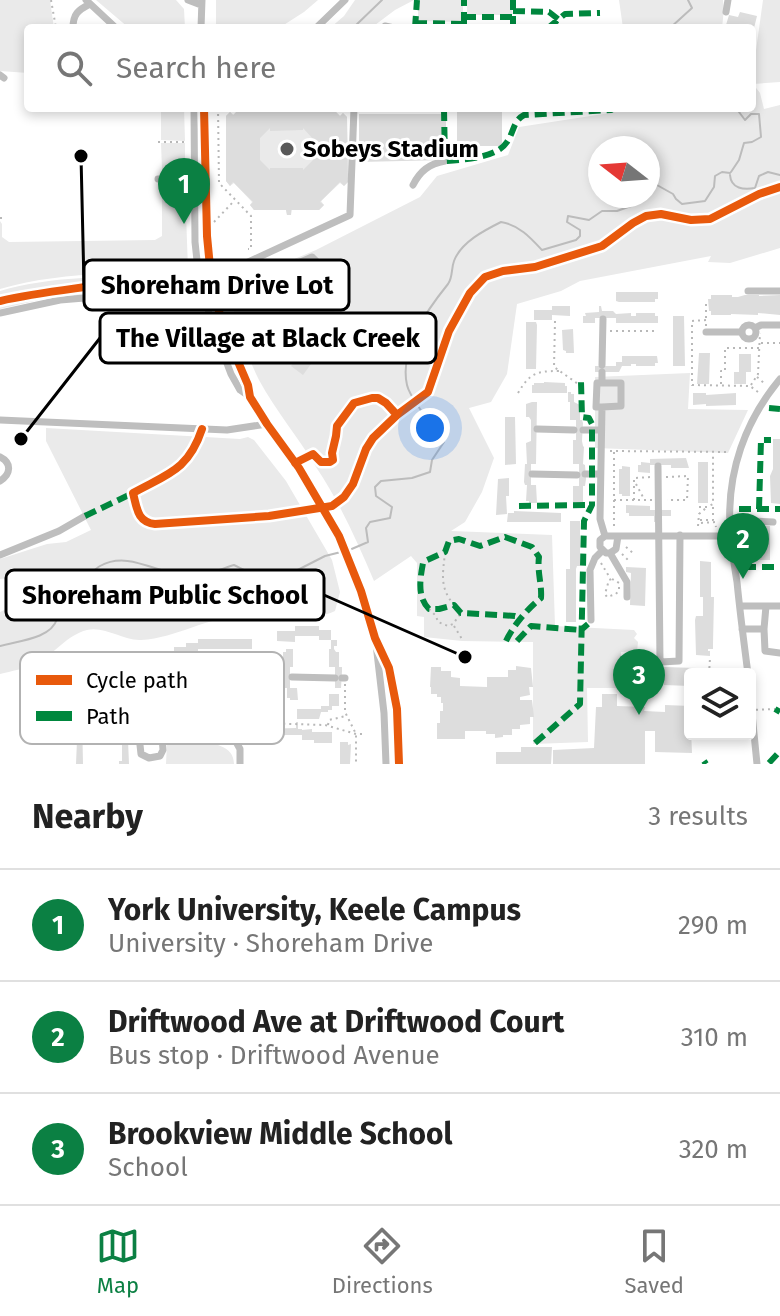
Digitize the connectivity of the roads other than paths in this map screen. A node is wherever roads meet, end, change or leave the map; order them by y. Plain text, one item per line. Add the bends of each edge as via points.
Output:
1 (188, 0) edge
2 (345, 0) edge
3 (728, 0) edge
4 (88, 2) edge
5 (201, 2) edge
6 (726, 12) dead end
7 (73, 24) edge
8 (112, 24) edge
9 (201, 24) edge
10 (320, 24) edge
11 (194, 112) edge
12 (204, 112) edge
13 (354, 112) edge
14 (445, 161) dead end
15 (158, 179) dead end
16 (195, 180) junction
17 (413, 185) dead end
18 (240, 266) junction
19 (211, 277) junction
20 (199, 279) junction
21 (259, 280) junction
22 (748, 291) dead end
23 (780, 291) edge
24 (0, 313) edge
25 (603, 319) dead end
26 (780, 325) edge
27 (706, 332) road end
28 (780, 379) edge
29 (602, 383) junction
30 (250, 397) junction
31 (602, 407) junction
32 (0, 420) edge
33 (267, 424) junction
34 (537, 429) dead end
35 (601, 430) junction
36 (0, 457) edge
37 (658, 466) dead end
38 (532, 474) dead end
39 (600, 474) junction
40 (0, 481) edge
41 (85, 516) dead end
42 (730, 520) junction
43 (773, 522) dead end
44 (680, 535) junction
45 (605, 536) junction
46 (618, 536) junction
47 (659, 536) junction
48 (731, 536) junction
49 (606, 552) junction
50 (0, 555) edge
51 (627, 597) dead end
52 (740, 606) junction
53 (766, 606) junction
54 (780, 606) edge
55 (591, 620) dead end
56 (742, 629) junction
57 (764, 629) junction
58 (375, 638) junction
59 (780, 653) edge
60 (747, 668) edge
61 (292, 677) dead end
62 (341, 678) road end
63 (755, 740) edge
64 (237, 744) edge
65 (240, 764) edge
66 (386, 764) edge
67 (399, 764) edge
68 (757, 764) edge

1 - 5 street
2 - 10 street
3 - 6 street
4 - 7 street
4 - 8 street
5 - 9 street
11 - 16 street
12 - 19 street
13 - 18 street via 350,215
14 - 17 street via 419,173
15 - 16 street
16 - 20 street
18 - 19 street
18 - 21 street
19 - 20 street
19 - 30 street
20 - 24 street
20 - 30 street via 231,374
21 - 21 street via 312,257 320,268 320,274 274,294
22 - 23 street
25 - 29 street
26 - 27 street via 758,327 753,338 742,332
28 - 42 street via 741,444
29 - 31 street via 597,383 596,407
29 - 31 street via 621,383 621,406
30 - 33 street
31 - 35 street
32 - 33 street via 227,430
33 - 58 street via 339,536
34 - 35 street
35 - 39 street
36 - 40 street via 9,468
37 - 47 street
38 - 39 street
39 - 45 street
41 - 50 street
42 - 43 street
42 - 48 street
44 - 47 street
44 - 47 street via 679,661 660,662
44 - 48 street
45 - 46 street
45 - 49 street via 600,547
46 - 47 street
46 - 49 street via 616,549
48 - 52 street
49 - 51 street via 627,582
49 - 55 street via 595,558 590,570
52 - 53 street
52 - 56 street
53 - 54 street
53 - 57 street
56 - 57 street
56 - 60 street
57 - 59 street via 765,651
58 - 66 street
58 - 67 street via 389,668 397,709
61 - 62 street
63 - 68 street
64 - 65 street

